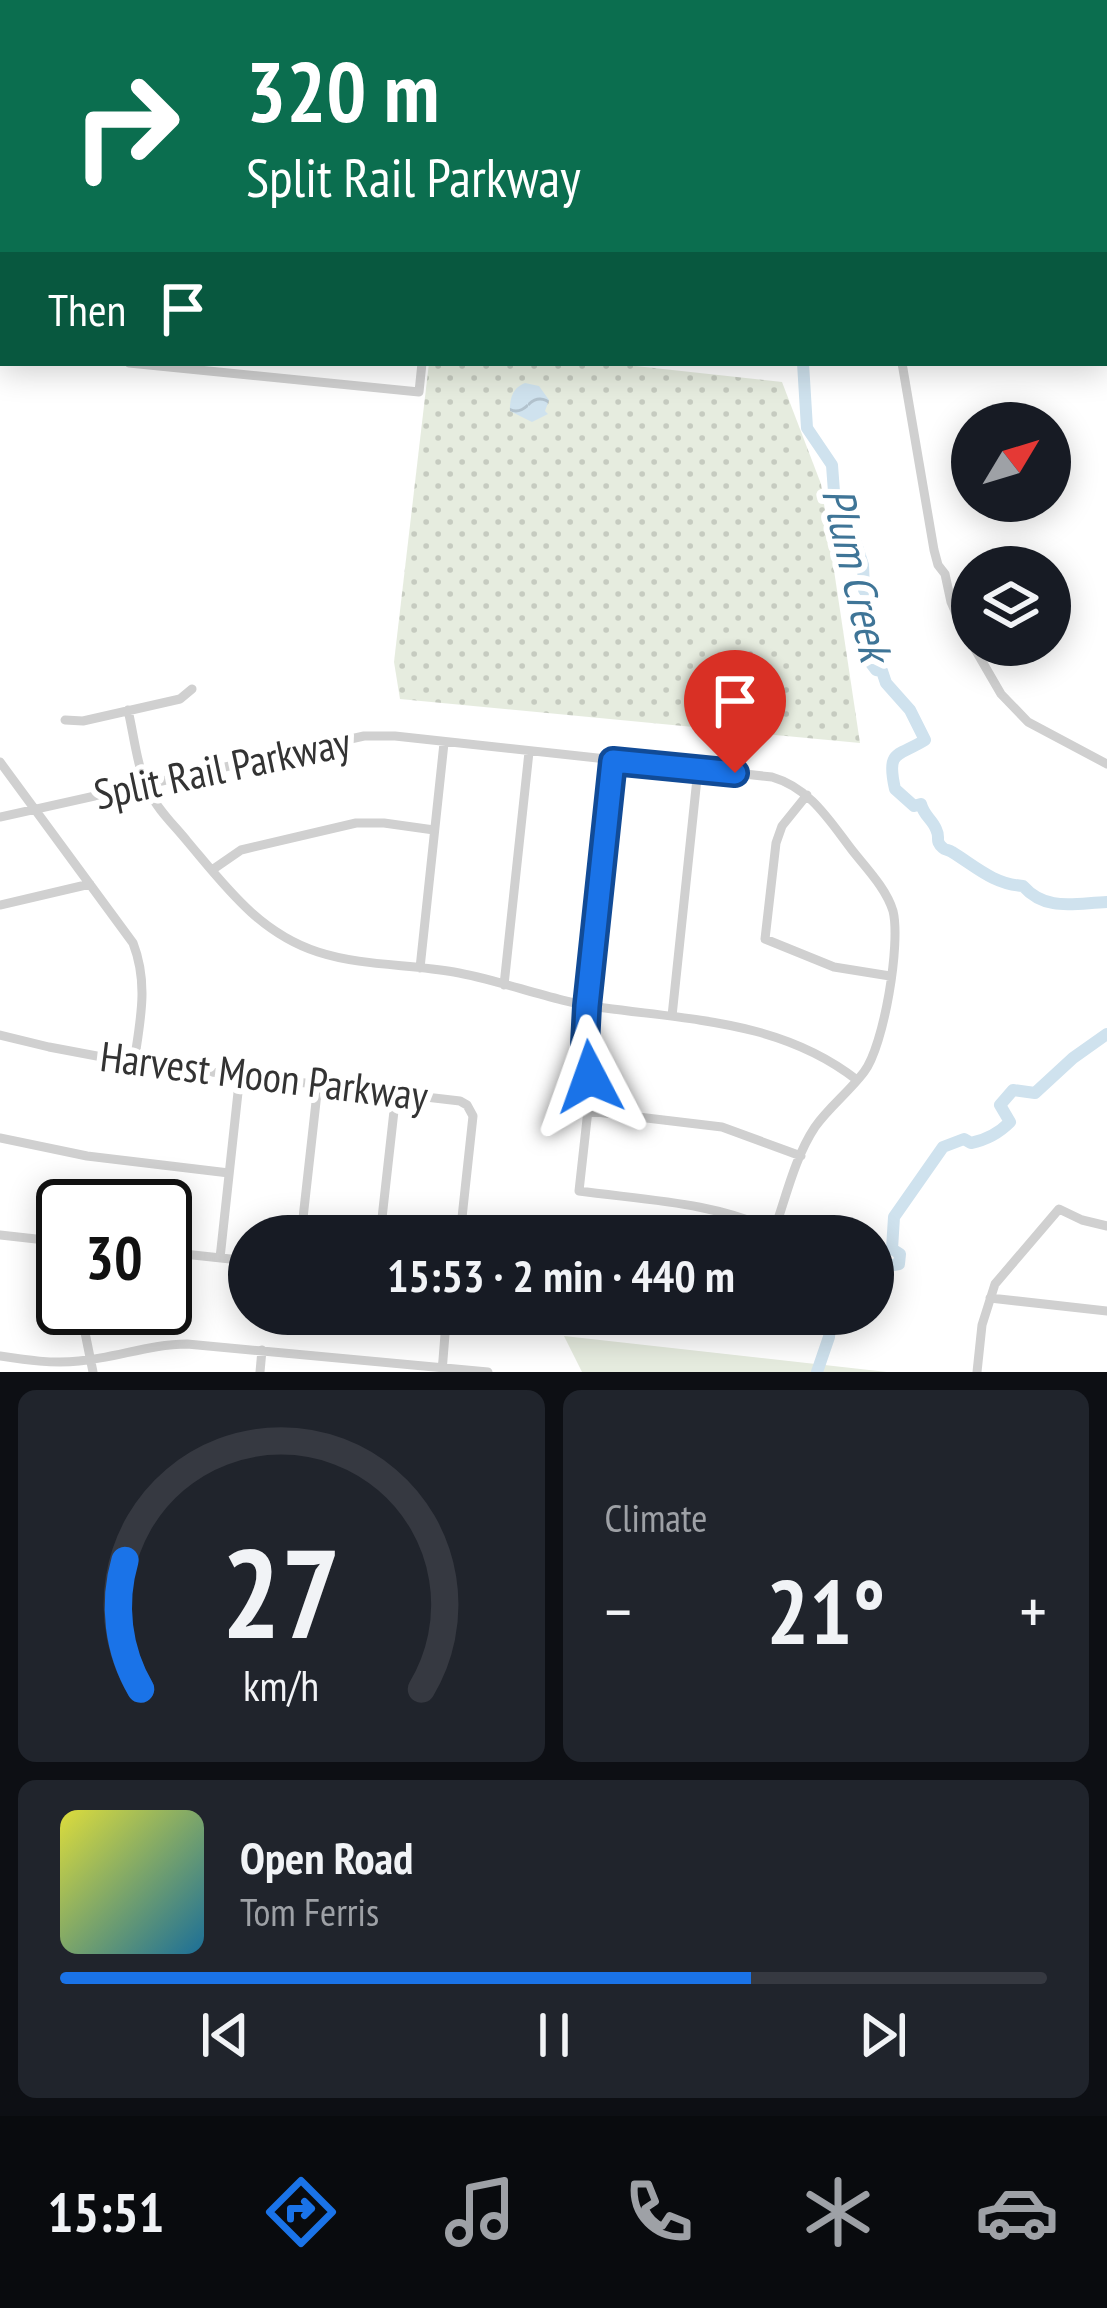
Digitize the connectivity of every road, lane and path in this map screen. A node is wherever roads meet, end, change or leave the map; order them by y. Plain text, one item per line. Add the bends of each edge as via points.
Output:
1 (159, 366) edge
2 (422, 366) edge
3 (903, 366) edge
4 (419, 392) junction
5 (436, 394) dead end
6 (192, 689) dead end
7 (128, 710) junction
8 (65, 720) dead end
9 (444, 743) junction
10 (529, 752) junction
11 (0, 761) edge
12 (613, 761) junction
13 (1107, 764) edge
14 (698, 770) junction
15 (145, 783) junction
16 (807, 795) junction
17 (36, 809) junction
18 (0, 818) edge
19 (434, 830) junction
20 (212, 870) junction
21 (91, 884) junction
22 (0, 904) edge
23 (420, 968) junction
24 (890, 976) junction
25 (504, 985) junction
26 (587, 1006) junction
27 (672, 1016) junction
28 (0, 1035) edge
29 (134, 1063) junction
30 (240, 1074) junction
31 (857, 1080) junction
32 (318, 1084) junction
33 (396, 1093) junction
34 (588, 1111) junction
35 (0, 1138) edge
36 (801, 1156) junction
37 (229, 1172) junction
38 (304, 1215) edge
39 (382, 1215) edge
40 (462, 1215) edge
41 (1107, 1226) edge
42 (0, 1235) edge
43 (36, 1239) edge
44 (192, 1255) edge
45 (220, 1258) junction
46 (228, 1259) edge
47 (990, 1298) junction
48 (1107, 1311) edge
49 (86, 1335) edge
50 (445, 1335) edge
51 (262, 1350) junction
52 (1, 1356) edge
53 (93, 1366) edge
54 (442, 1370) edge
55 (1, 1372) edge
56 (260, 1372) edge
57 (488, 1372) edge
58 (977, 1372) edge

1 - 4 street
2 - 4 street
3 - 13 street via 934,550 961,625 1016,711
4 - 5 street
6 - 7 street
7 - 8 street
7 - 15 street
9 - 10 street, Split Rail Parkway
9 - 15 street, Split Rail Parkway via 364,736
9 - 19 street
10 - 12 street, Split Rail Parkway
10 - 25 street
11 - 17 street
12 - 14 street, Split Rail Parkway
12 - 26 street
14 - 16 street, Split Rail Parkway via 772,777
14 - 27 street
15 - 17 street, Split Rail Parkway
15 - 20 street
16 - 24 street via 887,897 896,932
16 - 24 street via 776,843 765,939 834,967
17 - 18 street, Split Rail Parkway
17 - 21 street
19 - 20 street via 356,824 241,850
19 - 23 street
20 - 23 street via 257,920 296,944
21 - 22 street
21 - 29 street via 140,960
23 - 25 street
24 - 31 street via 880,1039
25 - 26 street
26 - 27 street
26 - 34 street
27 - 31 street via 724,1022 811,1050
28 - 29 street, Harvest Moon Parkway
29 - 30 street, Harvest Moon Parkway
30 - 32 street, Harvest Moon Parkway
30 - 37 street
31 - 36 street via 814,1128
32 - 33 street, Harvest Moon Parkway
32 - 38 street
33 - 39 street
33 - 40 street, Harvest Moon Parkway via 460,1101 473,1116
34 - 36 street via 722,1127
34 - 36 street via 579,1191 724,1211 774,1231
35 - 37 street
37 - 45 street
41 - 47 street via 1059,1209
42 - 43 street
44 - 45 street
45 - 46 street
47 - 48 street
47 - 58 street
49 - 53 street
50 - 54 street
51 - 53 street via 171,1344
51 - 54 street
51 - 56 street
52 - 53 street
52 - 55 street
54 - 57 street

